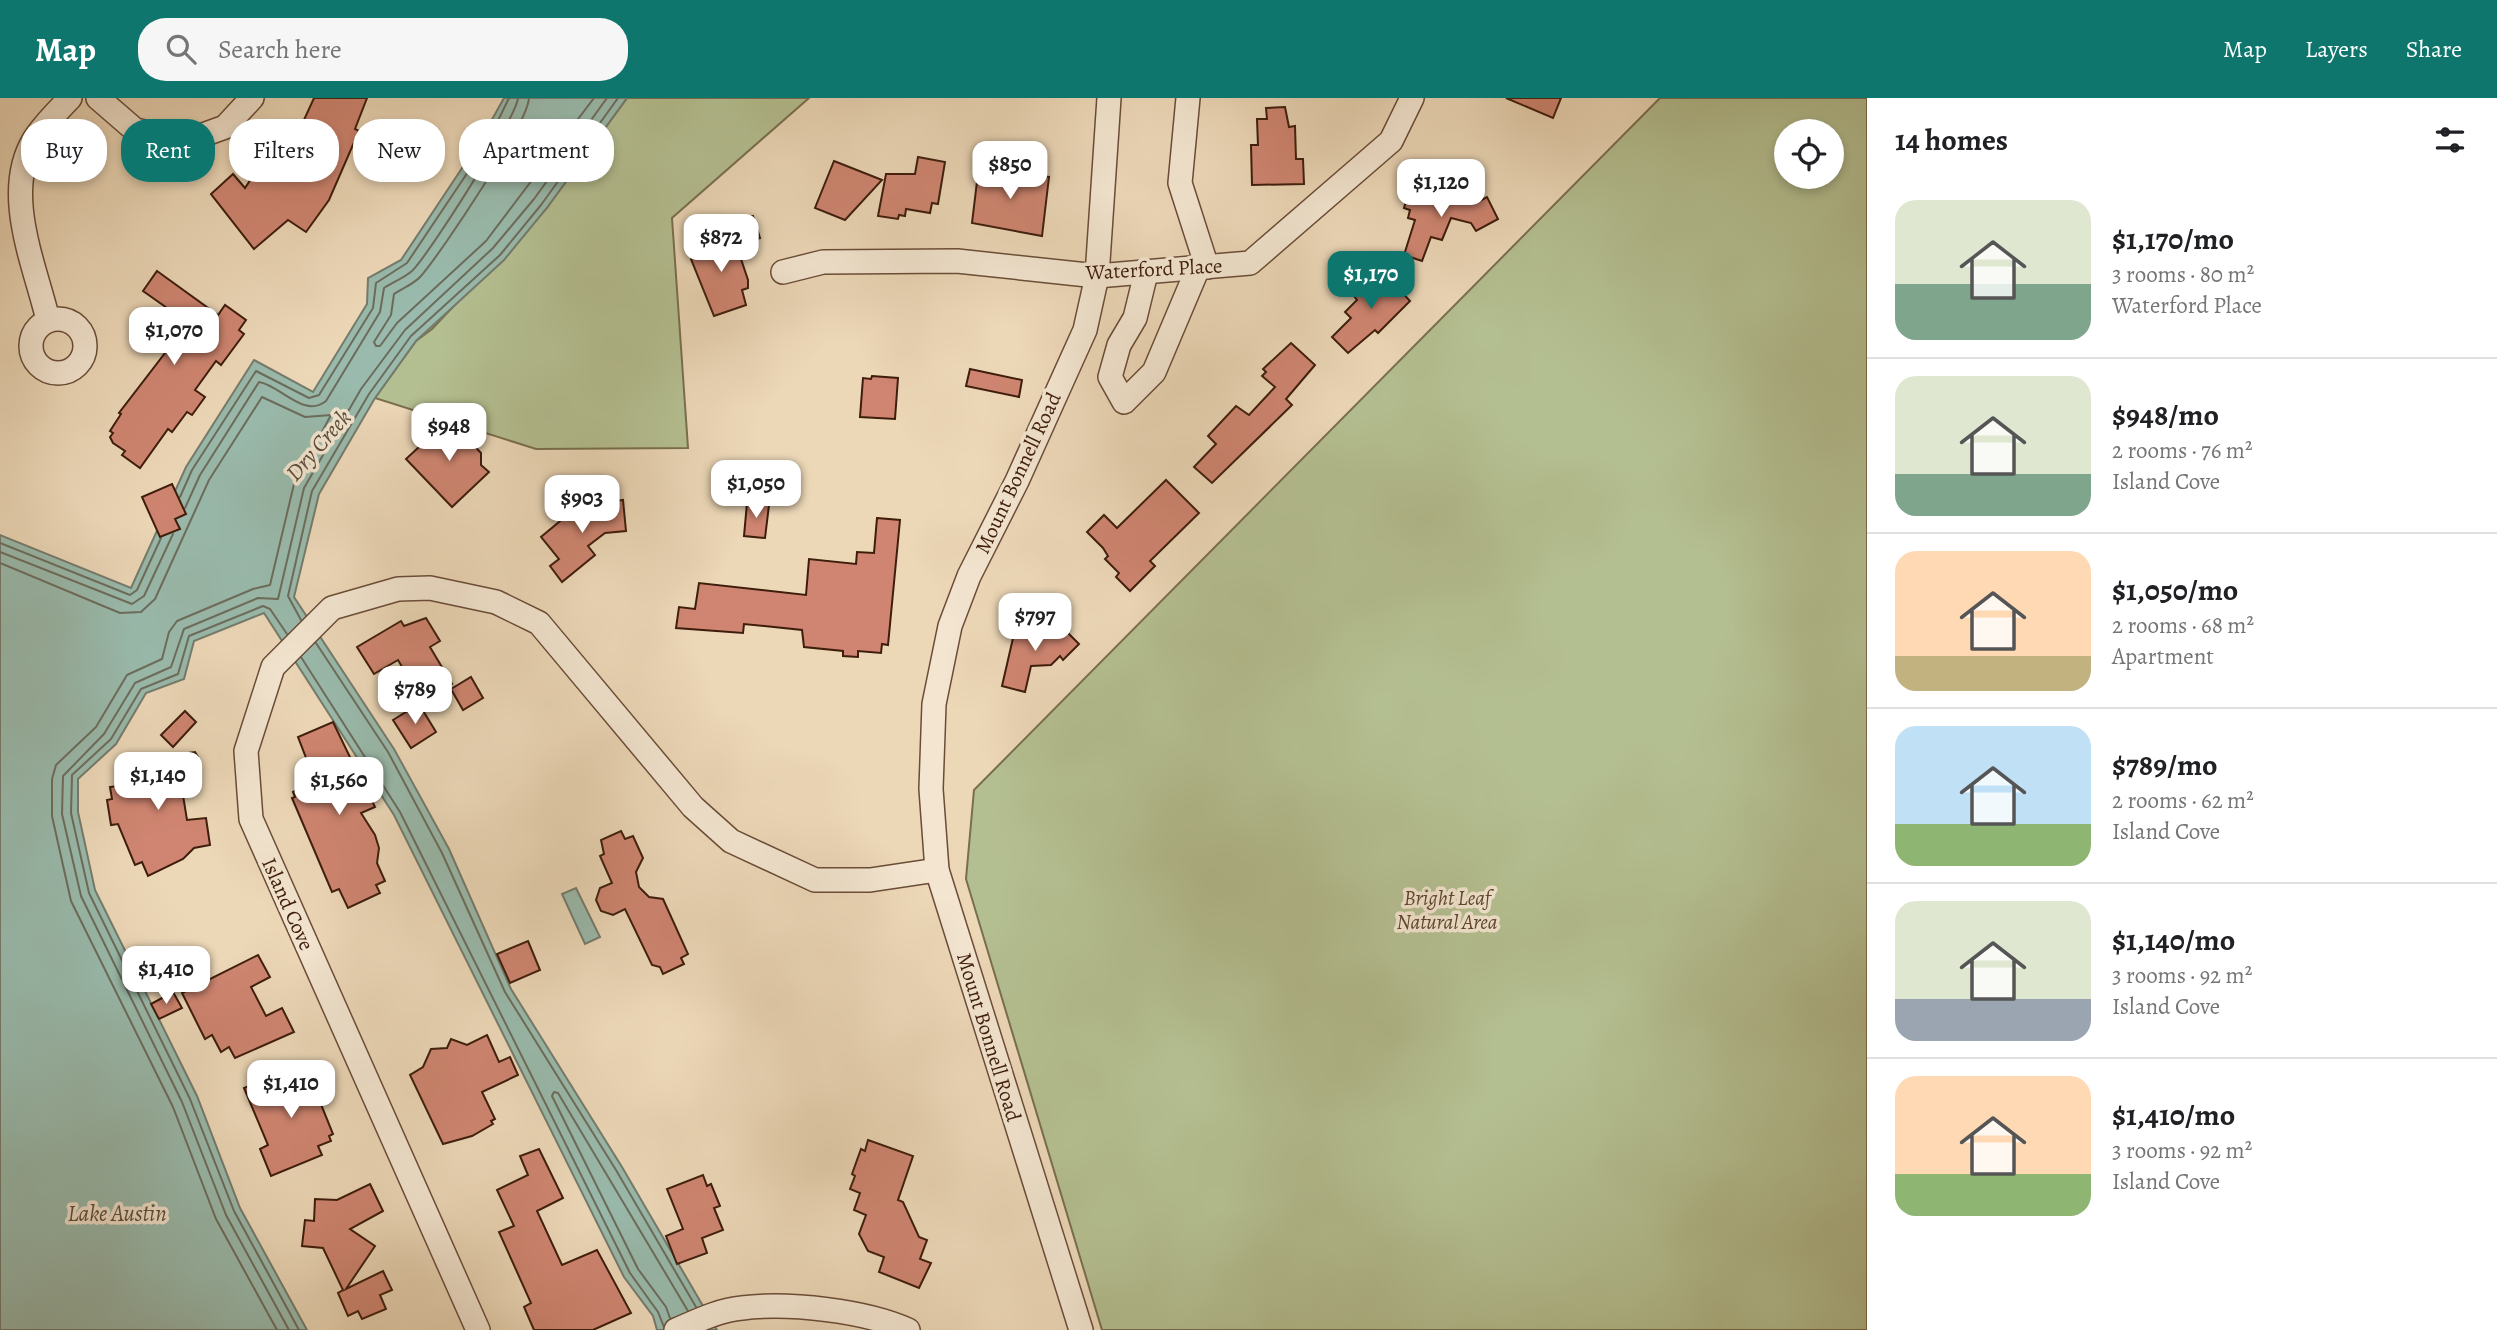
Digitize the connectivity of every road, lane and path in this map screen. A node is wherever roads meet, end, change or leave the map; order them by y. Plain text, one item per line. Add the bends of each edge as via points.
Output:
1 (70, 98) edge
2 (98, 98) edge
3 (253, 98) edge
4 (1109, 98) edge
5 (1188, 98) edge
6 (1412, 98) edge
7 (1202, 268) junction
8 (783, 272) dead end
9 (1146, 273) junction
10 (1097, 276) junction
11 (48, 320) dead end
12 (937, 870) junction
13 (478, 1330) edge
14 (676, 1330) edge
15 (908, 1330) edge
16 (1081, 1330) edge

1 - 11 street via 34,140 19,201
2 - 3 street via 135,130 174,138 225,127
4 - 10 street, Mount Bonnell Road
5 - 7 street via 1180,183
6 - 7 street, Waterford Place via 1391,141 1250,263
7 - 9 street, Waterford Place
7 - 9 street via 1154,372 1124,402 1110,377 1119,345 1135,318
8 - 10 street, Waterford Place via 823,262 957,261
9 - 10 street, Waterford Place
10 - 12 street, Mount Bonnell Road via 1085,330 950,626 934,704 931,789
12 - 13 street, Island Cove via 870,880 815,880 731,841 693,807 539,623 496,602 429,589 398,589 332,608 273,667 246,751 251,819
12 - 16 street, Mount Bonnell Road
14 - 15 street via 743,1307 799,1308 885,1320

